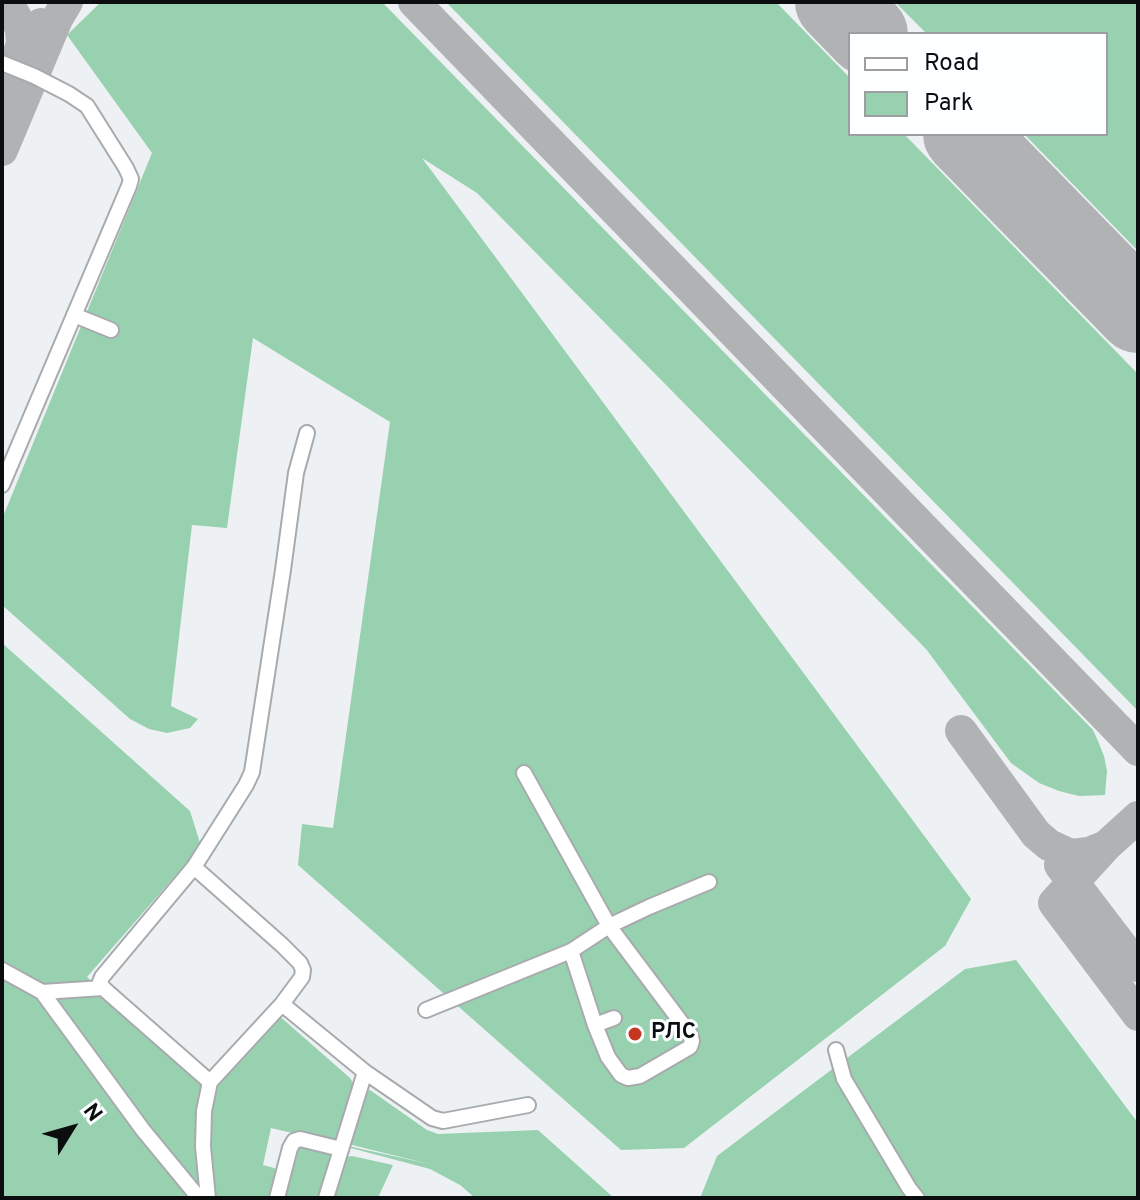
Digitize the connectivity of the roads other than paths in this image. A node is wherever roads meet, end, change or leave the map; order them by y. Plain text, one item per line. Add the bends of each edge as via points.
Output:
1 (2, 63) edge
2 (74, 315) junction
3 (111, 330) dead end
4 (307, 433) dead end
5 (2, 485) edge
6 (524, 773) dead end
7 (194, 867) junction
8 (709, 882) dead end
9 (609, 926) junction
10 (571, 951) junction
11 (2, 970) edge
12 (103, 988) junction
13 (42, 992) junction
14 (282, 1004) junction
15 (426, 1010) dead end
16 (614, 1018) dead end
17 (595, 1025) junction
18 (836, 1050) dead end
19 (365, 1072) junction
20 (210, 1082) junction
21 (528, 1105) dead end
22 (341, 1149) junction
23 (199, 1198) edge
24 (208, 1198) edge
25 (277, 1198) edge
26 (326, 1198) edge
27 (917, 1198) edge

1 - 2 lane via 87,106 131,179
2 - 3 lane
2 - 5 lane
4 - 7 lane via 296,473 252,772
6 - 9 lane
7 - 12 lane via 102,977
7 - 14 lane via 300,963 302,977
8 - 9 lane
9 - 10 lane
9 - 17 lane via 692,1041 640,1076 628,1078 614,1068
10 - 15 lane
10 - 17 lane
11 - 13 lane
12 - 13 lane
12 - 20 lane
13 - 23 lane
14 - 19 lane
14 - 20 lane
16 - 17 lane
18 - 27 lane via 844,1079
19 - 21 lane via 443,1121
19 - 22 lane
20 - 24 lane via 203,1147
22 - 25 lane via 294,1141
22 - 26 lane

